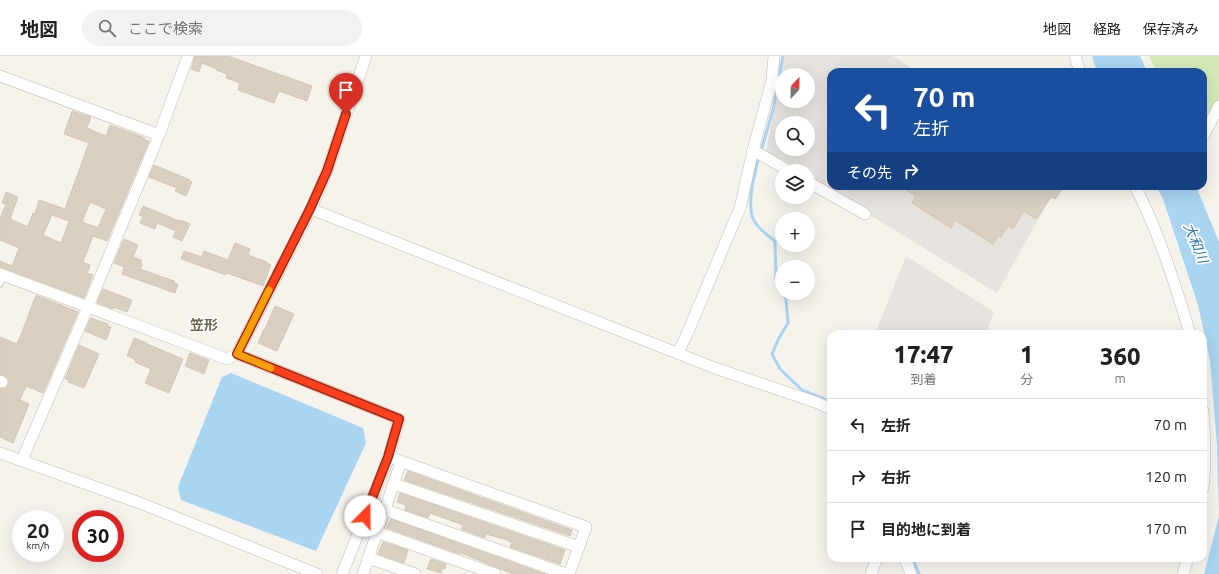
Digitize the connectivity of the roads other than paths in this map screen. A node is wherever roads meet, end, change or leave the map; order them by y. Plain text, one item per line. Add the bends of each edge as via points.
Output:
1 (188, 56) edge
2 (366, 56) edge
3 (774, 56) edge
4 (1075, 56) edge
5 (1079, 68) edge
6 (0, 76) edge
7 (1219, 106) edge
8 (1207, 129) edge
9 (159, 135) junction
10 (753, 150) junction
11 (778, 164) edge
12 (815, 186) edge
13 (1137, 190) edge
14 (310, 209) junction
15 (865, 214) dead end
16 (1, 278) edge
17 (88, 307) junction
18 (1189, 330) edge
19 (678, 353) junction
20 (237, 354) junction
21 (827, 407) edge
22 (0, 453) edge
23 (388, 457) junction
24 (22, 460) junction
25 (401, 462) junction
26 (394, 484) junction
27 (385, 510) junction
28 (377, 532) junction
29 (579, 547) junction
30 (368, 558) junction
31 (876, 562) edge
32 (906, 562) edge
33 (1187, 562) edge
34 (317, 574) edge
35 (342, 574) edge
36 (363, 574) edge
37 (415, 574) edge
38 (495, 574) edge
39 (567, 574) edge
40 (871, 574) edge
41 (911, 574) edge
42 (1183, 574) edge

1 - 9 street
2 - 14 street via 327,171
3 - 10 street via 772,80
4 - 5 street
6 - 9 street
7 - 8 street
9 - 17 street
10 - 11 street
10 - 19 street via 740,208
12 - 15 street
13 - 18 street via 1163,249
14 - 19 street
14 - 20 street
16 - 17 street
17 - 20 street via 228,359
17 - 24 street
19 - 21 street
20 - 23 street via 399,419
22 - 24 street
23 - 25 street
23 - 35 street
24 - 34 street
25 - 26 street
25 - 29 street via 586,526
26 - 27 street
26 - 29 street
27 - 28 street
27 - 39 street
28 - 30 street
28 - 38 street
29 - 39 street
30 - 36 street
30 - 37 street
31 - 40 street
32 - 41 street
33 - 42 street

